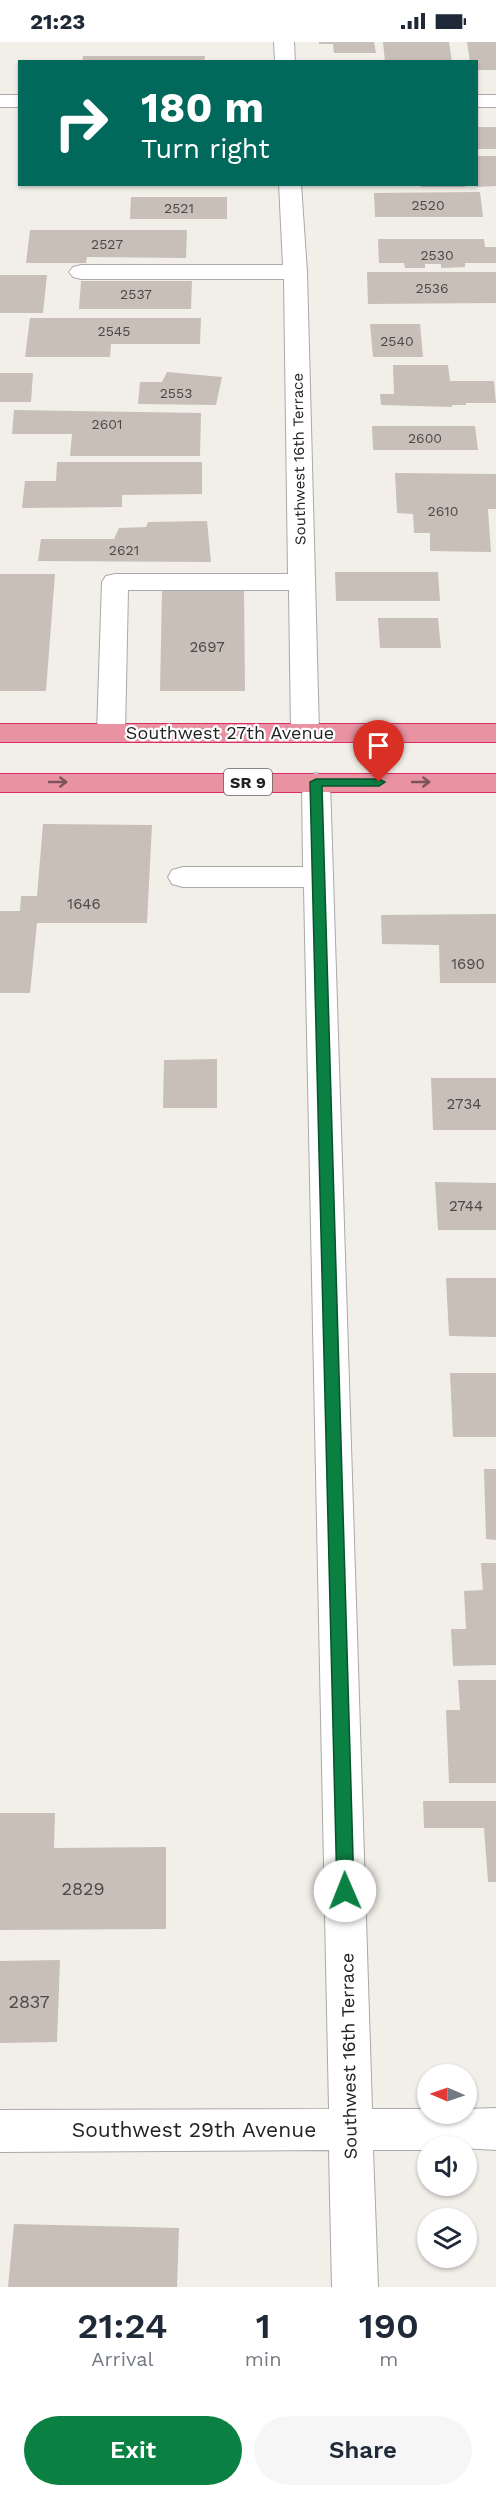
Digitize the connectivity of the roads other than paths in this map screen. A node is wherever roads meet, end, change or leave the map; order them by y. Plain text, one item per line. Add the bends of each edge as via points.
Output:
1 (284, 42) edge
2 (285, 60) edge
3 (0, 101) edge
4 (18, 101) edge
5 (478, 101) edge
6 (496, 101) edge
7 (290, 186) edge
8 (81, 272) dead end
9 (295, 272) junction
10 (302, 582) junction
11 (0, 733) edge
12 (111, 733) junction
13 (305, 733) junction
14 (496, 733) edge
15 (316, 782) junction
16 (0, 783) edge
17 (496, 783) edge
18 (183, 877) dead end
19 (318, 877) junction
20 (351, 2129) junction
21 (496, 2129) edge
22 (0, 2131) edge
23 (355, 2287) edge

1 - 2 street
3 - 4 street
5 - 6 street
7 - 9 street, Southwest 16th Terrace
8 - 9 street
9 - 10 street, Southwest 16th Terrace
10 - 12 street via 115,582
10 - 13 street, Southwest 16th Terrace
11 - 12 highway, Southwest 27th Avenue
12 - 13 highway, Southwest 27th Avenue
13 - 14 highway, Southwest 27th Avenue
16 -> 15 highway, SR 9
15 -> 17 highway, SR 9
15 - 19 street, Southwest 16th Terrace
18 - 19 street
19 - 20 street, Southwest 16th Terrace
20 - 21 street, Southwest 29th Avenue
20 - 22 street, Southwest 29th Avenue
20 - 23 street, Southwest 16th Terrace

